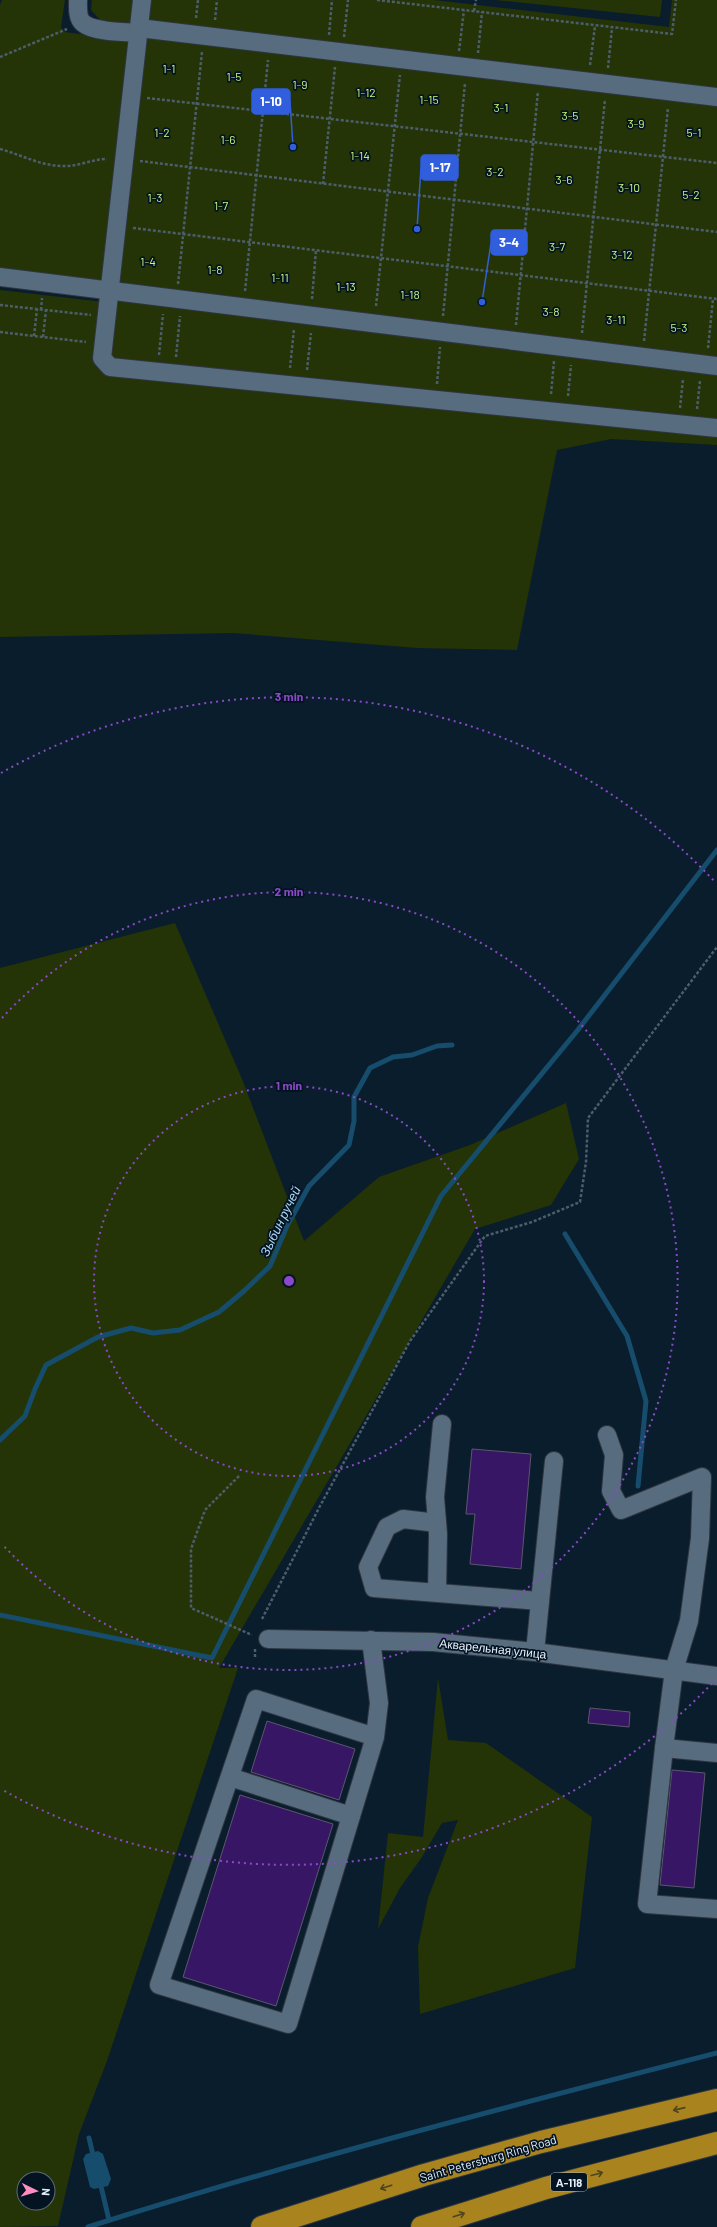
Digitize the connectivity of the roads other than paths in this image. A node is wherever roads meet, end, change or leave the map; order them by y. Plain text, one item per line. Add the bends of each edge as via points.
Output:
1 (78, 0) edge
2 (142, 0) edge
3 (138, 31) junction
4 (717, 97) edge
5 (0, 277) edge
6 (109, 291) junction
7 (702, 364) edge
8 (717, 428) edge
9 (442, 1424) dead end
10 (607, 1435) dead end
11 (554, 1461) dead end
12 (437, 1523) junction
13 (437, 1592) junction
14 (540, 1601) junction
15 (268, 1639) road end
16 (371, 1640) junction
17 (535, 1652) junction
18 (674, 1670) junction
19 (717, 1676) edge
20 (375, 1737) junction
21 (664, 1748) junction
22 (717, 1753) edge
23 (230, 1777) junction
24 (351, 1816) junction
25 (717, 1908) edge
26 (717, 2100) edge
27 (717, 2143) edge
28 (262, 2227) edge
29 (422, 2227) edge

1 - 3 street via 78,15 82,23 91,28
2 - 3 street
3 - 4 street via 204,35
3 - 6 street
5 - 6 street
6 - 7 street
6 - 8 street via 102,358 110,367
9 - 12 street via 435,1497
10 - 18 street via 614,1455 611,1491 620,1510 702,1477 700,1538 690,1621
11 - 14 street
12 - 13 street
12 - 13 street via 403,1519 387,1527 368,1567 374,1588
13 - 14 street
14 - 17 street
15 - 16 street, Акварельная улица
16 - 17 street, Акварельная улица via 433,1642
16 - 20 street via 379,1702
17 - 18 street, Акварельная улица
18 - 19 street, Акварельная улица
18 - 21 street
20 - 23 street via 256,1698
20 - 24 street
21 - 22 street
21 - 25 street via 647,1904
23 - 24 street
23 - 24 street via 159,1985 288,2024
26 -> 28 highway, Saint Petersburg Ring Road via 541,2142 424,2175
29 -> 27 highway, А-118 via 546,2188

